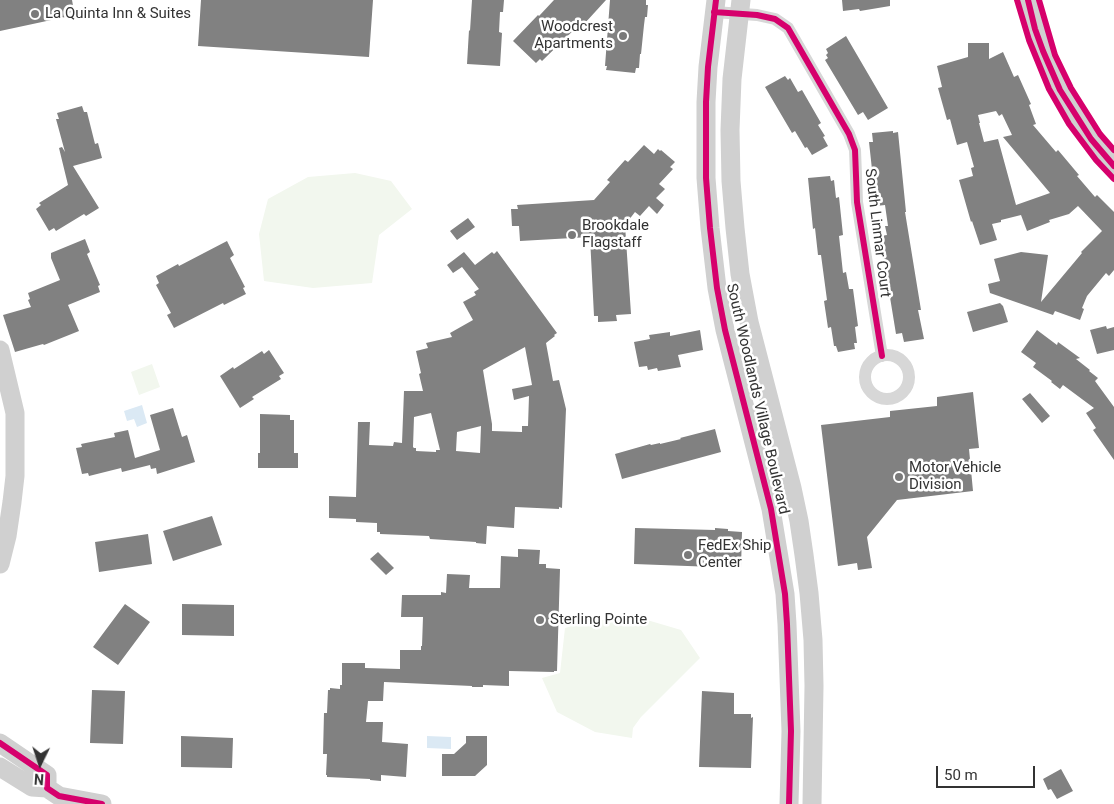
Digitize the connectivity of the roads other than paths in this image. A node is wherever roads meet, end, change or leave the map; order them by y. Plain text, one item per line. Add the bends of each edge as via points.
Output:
1 (1028, 0) edge
2 (715, 6) edge
3 (739, 7) edge
4 (1114, 166) edge
5 (0, 350) edge
6 (882, 356) dead end
7 (0, 564) edge
8 (0, 743) edge
9 (0, 767) edge
10 (48, 788) junction
11 (102, 804) edge
12 (789, 804) edge
13 (812, 804) edge

1 - 4 street via 1042,51 1060,90 1091,139
2 - 3 street, South Linmar Court
2 - 12 street, South Woodlands Village Boulevard via 706,102 710,228 718,296 770,502 785,594 790,722
3 - 6 street, South Linmar Court via 775,19 788,28 849,134 854,150 857,202
3 - 13 street, South Woodlands Village Boulevard via 730,130 735,228 749,322 792,488 804,555 813,649
5 - 7 street via 15,413 16,444 12,502
8 - 10 street via 47,775
9 - 10 street via 32,787
10 - 11 street via 59,796

